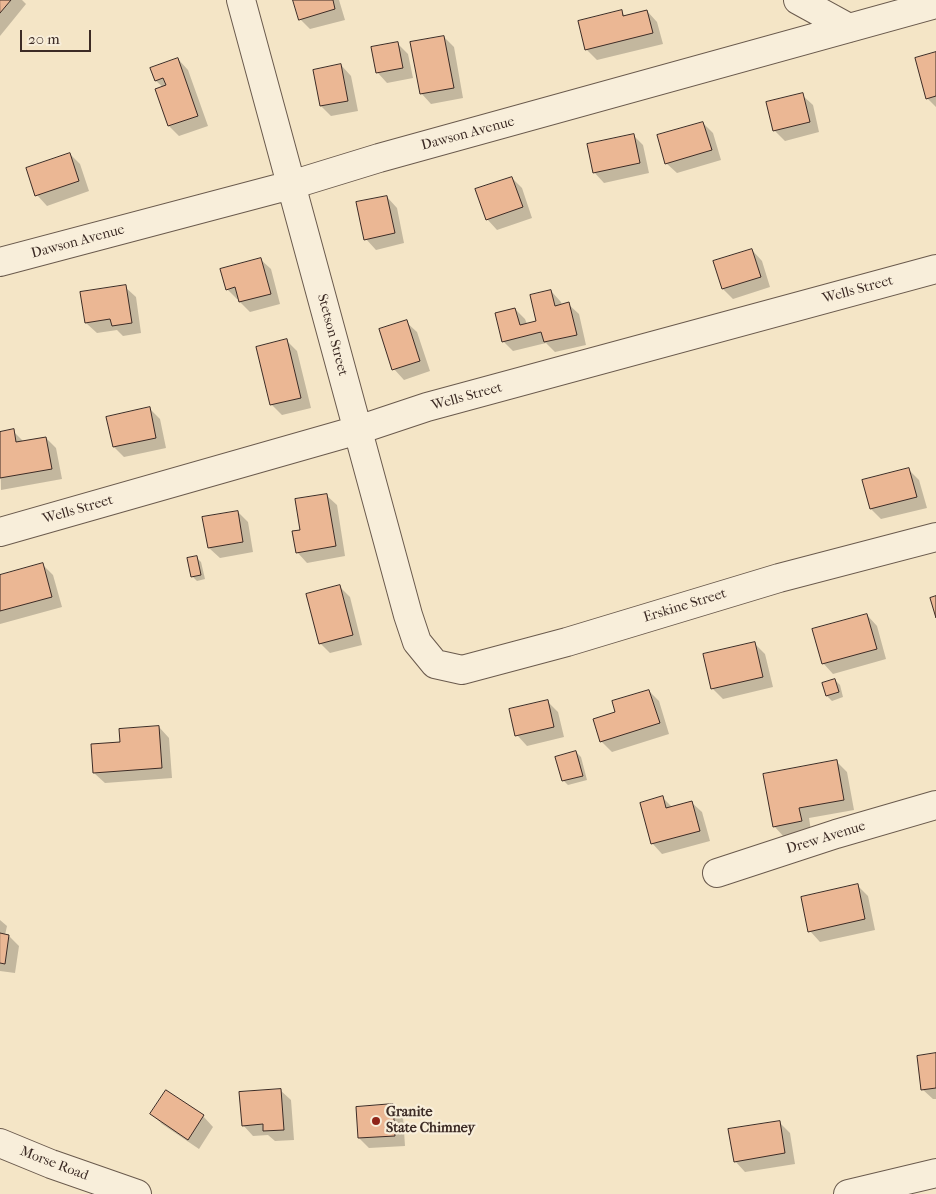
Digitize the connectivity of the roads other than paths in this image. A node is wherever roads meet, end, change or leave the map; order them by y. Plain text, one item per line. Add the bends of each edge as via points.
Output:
1 (241, 0) edge
2 (798, 0) edge
3 (936, 4) edge
4 (849, 28) junction
5 (291, 185) junction
6 (0, 262) edge
7 (936, 269) edge
8 (358, 430) junction
9 (0, 532) edge
10 (936, 537) edge
11 (435, 664) joint
12 (936, 805) edge
13 (717, 873) dead end
14 (0, 1143) edge
15 (936, 1173) edge
16 (137, 1194) edge
17 (848, 1194) edge

1 - 5 street, Stetson Street
2 - 4 street
3 - 4 street, Dawson Avenue
4 - 5 street, Dawson Avenue
5 - 6 street, Dawson Avenue
5 - 8 street, Stetson Street
7 - 8 street, Wells Street via 427,407
8 - 9 street, Wells Street
8 - 11 street, Stetson Street via 408,615 417,642
10 - 11 street, Erskine Street via 779,578 462,670
12 - 13 street, Drew Avenue via 827,836
14 - 16 street, Morse Road
15 - 17 street

